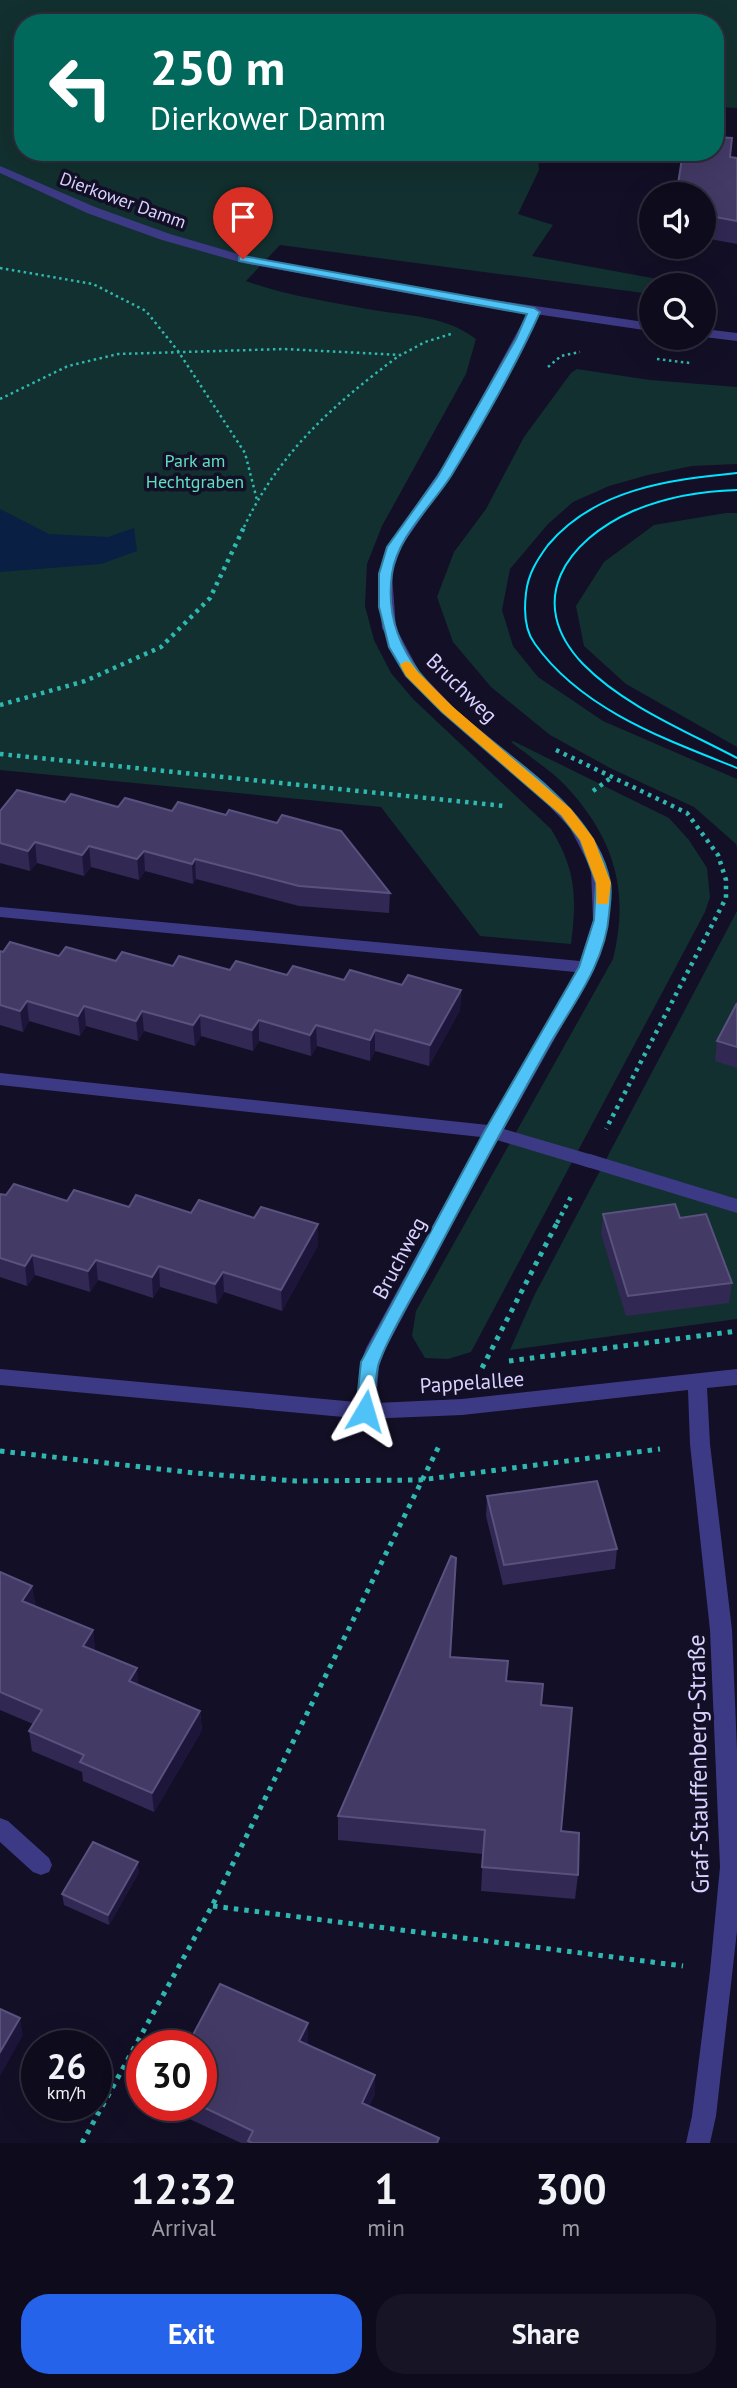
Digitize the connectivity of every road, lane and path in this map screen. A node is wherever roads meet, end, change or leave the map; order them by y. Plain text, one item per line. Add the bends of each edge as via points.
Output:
1 (0, 169) edge
2 (0, 268) edge
3 (534, 312) junction
4 (639, 325) edge
5 (716, 334) edge
6 (737, 337) edge
7 (522, 339) junction
8 (178, 351) junction
9 (401, 355) junction
10 (0, 399) edge
11 (257, 500) junction
12 (0, 705) edge
13 (0, 754) edge
14 (566, 812) junction
15 (0, 912) edge
16 (587, 967) junction
17 (0, 1079) edge
18 (492, 1132) junction
19 (737, 1206) edge
20 (737, 1331) edge
21 (484, 1364) dead end
22 (0, 1377) edge
23 (737, 1377) edge
24 (697, 1383) junction
25 (365, 1411) junction
26 (700, 1444) junction
27 (0, 1451) edge
28 (420, 1480) junction
29 (0, 1828) edge
30 (41, 1865) dead end
31 (212, 1906) junction
32 (722, 1971) junction
33 (82, 2143) edge
34 (698, 2143) edge

1 - 3 street, Dierkower Damm via 91,210 243,259
2 - 8 path via 93,284 125,298 146,311
3 - 4 street, Dierkower Damm
3 - 7 street, Bruchweg
5 - 6 street
7 - 9 path via 472,331 445,334
7 - 14 street, Bruchweg via 444,477 394,547 385,574 385,607 396,647 411,674
8 - 9 path via 284,349
8 - 10 path via 92,359
8 - 11 path via 245,453
9 - 11 path via 346,395 312,428
11 - 12 path via 210,597 161,648 85,681
13 - 14 path
14 - 16 street, Bruchweg via 587,839 603,883 601,920
15 - 16 street
16 - 18 street, Bruchweg
17 - 18 street
18 - 19 street
18 - 25 street, Bruchweg via 370,1362
20 - 21 path
22 - 25 street, Pappelallee
23 - 24 street, Pappelallee
24 - 25 street, Pappelallee via 462,1407
24 - 26 street, Graf-Stauffenberg-Straße
26 - 28 path
26 - 32 street, Graf-Stauffenberg-Straße via 721,1630 731,1867
27 - 28 path via 296,1482
28 - 31 path
29 - 30 street
31 - 32 path
31 - 33 path
32 - 34 street, Graf-Stauffenberg-Straße

